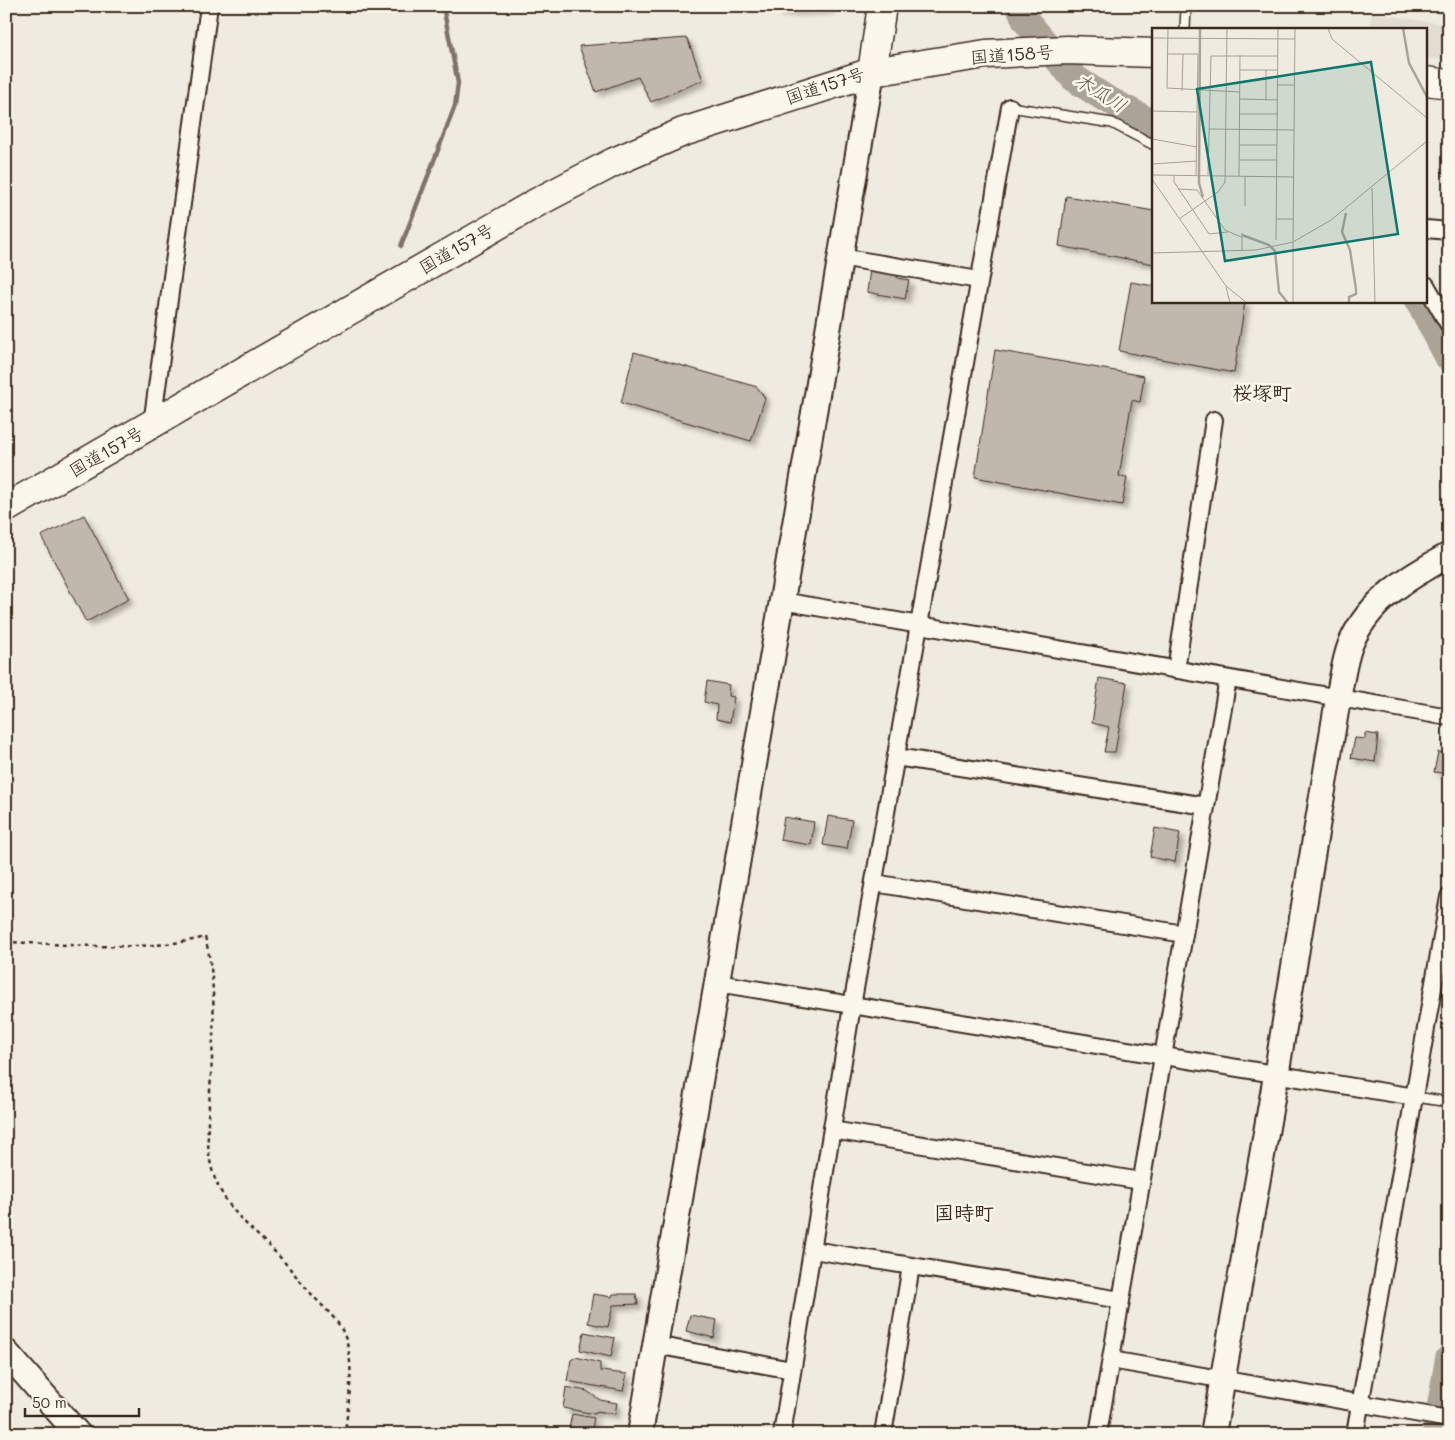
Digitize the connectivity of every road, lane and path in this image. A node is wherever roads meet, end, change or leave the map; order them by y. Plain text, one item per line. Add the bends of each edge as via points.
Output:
1 (209, 6) edge
2 (882, 6) edge
3 (1186, 6) edge
4 (1186, 28) edge
5 (1152, 53) edge
6 (872, 72) junction
7 (1428, 81) edge
8 (1449, 84) edge
9 (1010, 106) joint
10 (1152, 144) edge
11 (1428, 229) edge
12 (1449, 231) edge
13 (840, 257) junction
14 (979, 280) junction
15 (1428, 288) edge
16 (1449, 325) edge
17 (1214, 420) dead end
18 (152, 424) junction
19 (6, 508) edge
20 (1449, 555) edge
21 (782, 602) junction
22 (919, 625) junction
23 (1176, 670) junction
24 (1228, 679) junction
25 (1338, 698) junction
26 (1449, 717) edge
27 (896, 757) junction
28 (1206, 806) junction
29 (874, 883) junction
30 (1449, 897) edge
31 (1184, 934) junction
32 (6, 942) edge
33 (716, 983) junction
34 (852, 1006) junction
35 (1163, 1057) junction
36 (1276, 1076) junction
37 (1415, 1097) junction
38 (1449, 1102) edge
39 (832, 1130) junction
40 (1141, 1181) junction
41 (813, 1250) junction
42 (911, 1266) junction
43 (1121, 1300) junction
44 (655, 1345) junction
45 (6, 1352) edge
46 (1111, 1360) junction
47 (792, 1370) junction
48 (1223, 1380) junction
49 (1362, 1405) junction
50 (1449, 1420) edge
51 (78, 1434) edge
52 (345, 1434) edge
53 (640, 1434) edge
54 (782, 1434) edge
55 (884, 1434) edge
56 (1098, 1434) edge
57 (1213, 1434) edge
58 (1356, 1434) edge

1 - 18 street
2 - 6 highway, 国道157号
3 - 4 lane
5 - 6 highway, 国道158号 via 1067,50 986,54
6 - 13 street
6 - 18 highway, 国道157号 via 683,132 614,162 536,203
7 - 8 highway
9 - 10 lane via 1112,123
9 - 14 street
11 - 12 street
13 - 14 street
13 - 21 street
14 - 22 street
15 - 16 street
17 - 23 street
18 - 19 highway, 国道157号
20 - 25 street via 1398,585 1363,620 1351,643
21 - 22 street
21 - 33 street
22 - 23 street
22 - 27 street
23 - 24 street
24 - 25 street
24 - 28 street
25 - 26 street
25 - 36 street
27 - 28 street
27 - 29 street
28 - 31 street
29 - 31 street
29 - 34 street
30 - 37 street
31 - 35 street
32 - 52 path via 171,944 205,937 213,1010 206,1126 214,1174 224,1198 236,1215 340,1324 349,1365
33 - 34 street
33 - 44 street
34 - 35 street
34 - 39 street
35 - 36 street
35 - 40 street
36 - 37 street
36 - 48 street
37 - 38 lane
37 - 49 street
39 - 40 street
39 - 41 street
40 - 43 street
41 - 42 street
41 - 47 street
42 - 43 street
42 - 55 street
43 - 46 street
44 - 47 street
44 - 53 street
45 - 51 street
46 - 48 street
46 - 56 street
47 - 54 street
48 - 49 street
48 - 57 street
49 - 50 street
49 - 58 street

